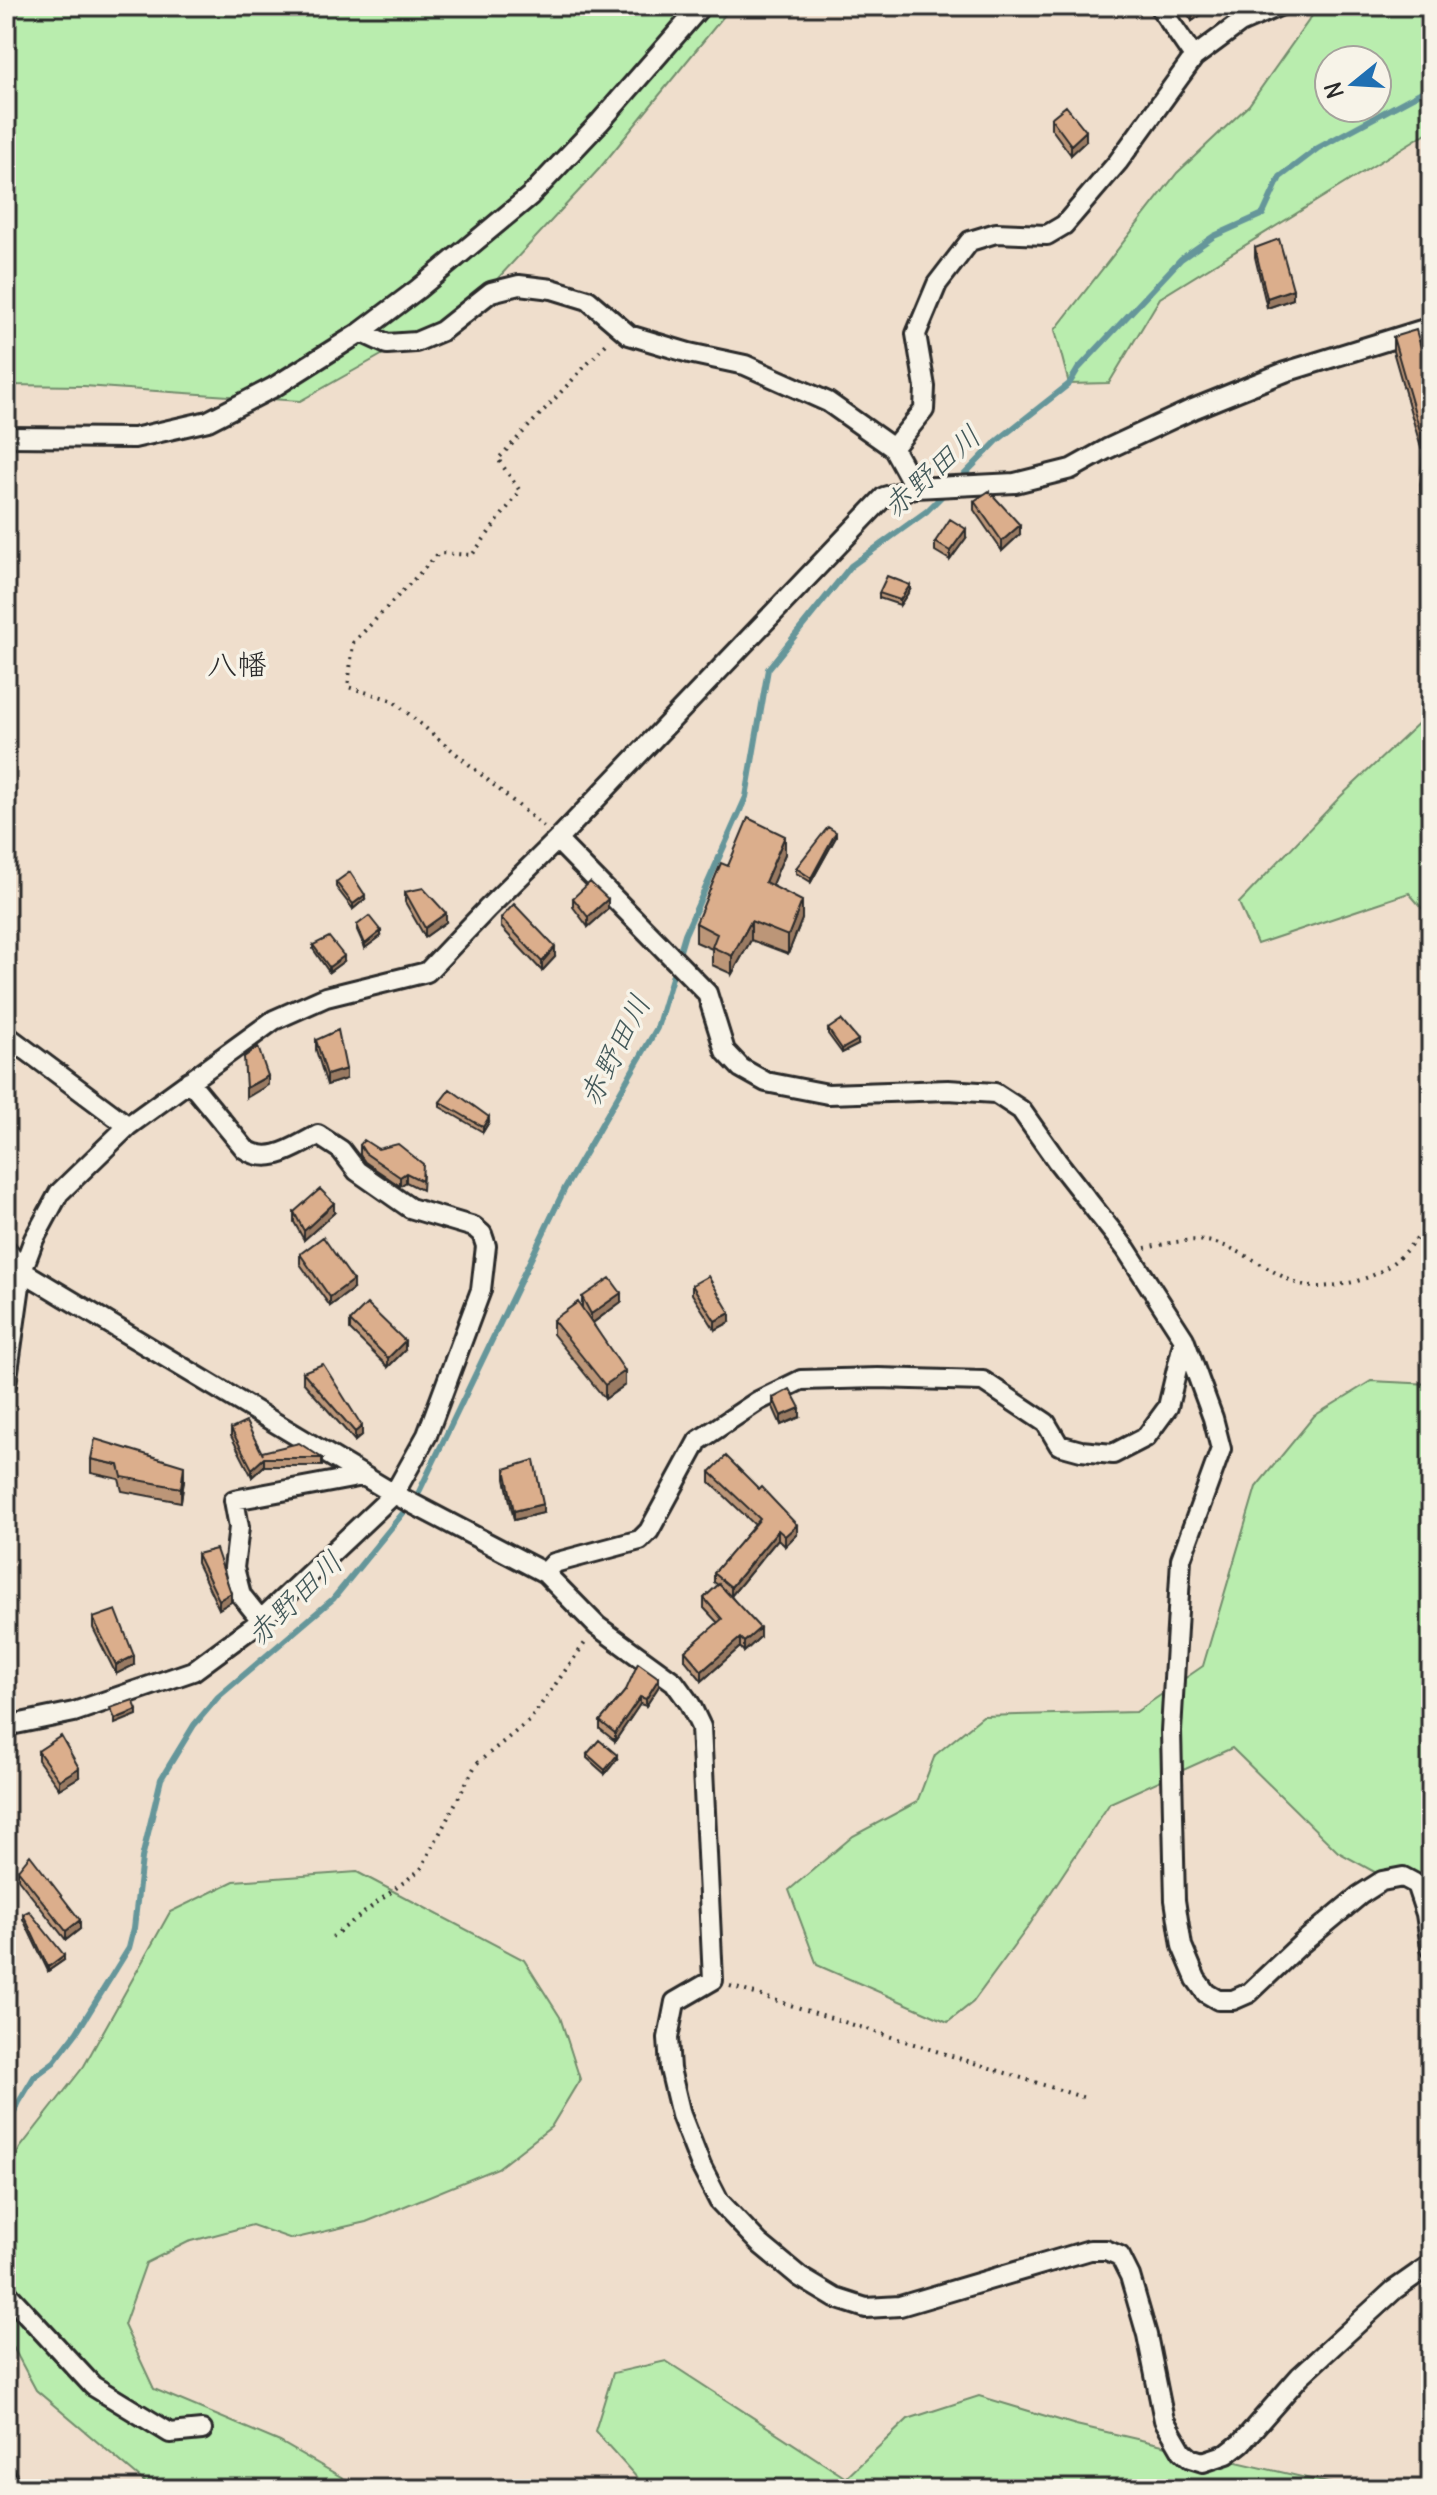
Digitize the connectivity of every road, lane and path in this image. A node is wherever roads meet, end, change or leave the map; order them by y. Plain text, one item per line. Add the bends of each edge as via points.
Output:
1 (701, 6) edge
2 (1159, 6) edge
3 (1279, 6) edge
4 (1194, 57) junction
5 (1431, 327) edge
6 (622, 328) junction
7 (361, 332) junction
8 (6, 437) edge
9 (893, 448) junction
10 (915, 488) junction
11 (557, 840) junction
12 (6, 1035) edge
13 (189, 1081) junction
14 (128, 1126) junction
15 (1431, 1220) edge
16 (6, 1249) edge
17 (1126, 1249) junction
18 (22, 1271) junction
19 (1184, 1339) junction
20 (6, 1385) edge
21 (363, 1476) junction
22 (397, 1496) junction
23 (545, 1573) junction
24 (261, 1620) junction
25 (597, 1626) junction
26 (6, 1726) edge
27 (332, 1937) dead end
28 (1431, 1948) edge
29 (713, 1980) junction
30 (1085, 2098) dead end
31 (1431, 2264) edge
32 (6, 2292) edge
33 (202, 2430) dead end
34 (6, 2477) edge
35 (8, 2489) edge

1 - 7 street via 530,196
2 - 4 street
3 - 4 street via 1240,23
4 - 9 street via 1118,162 1064,225 1047,235 996,233 970,241 937,284 916,334 924,410
5 - 10 street via 1193,409 1071,469 1015,483
6 - 7 street via 588,300 519,285 491,292 442,331 416,342 387,344
6 - 9 street via 629,335 745,365 828,402
6 - 11 path via 498,459 520,491 472,555 439,553 353,643 348,687 392,700
7 - 8 street via 208,421 134,438
9 - 10 street
10 - 11 street via 884,497 872,508
11 - 13 street via 427,972 299,1008
11 - 17 street via 707,993 725,1051 741,1068 766,1082 828,1094 995,1093 1021,1110
12 - 14 street
13 - 14 street
13 - 22 street via 255,1156 276,1155 318,1135 410,1208 482,1234 486,1246 481,1290 427,1435
14 - 18 street via 59,1193
15 - 17 path via 1382,1273 1323,1287 1299,1285 1211,1242
16 - 18 street
17 - 19 street
18 - 20 street
18 - 21 street
19 - 23 street via 1168,1407 1146,1437 1113,1454 1059,1445 1046,1423 983,1381 801,1380 698,1441 640,1540 554,1563
19 - 28 street via 1221,1449 1181,1559 1171,1731 1175,1900 1182,1946 1206,1993 1233,2000 1249,1993 1360,1895 1382,1881 1403,1877 1416,1884
21 - 22 street
21 - 24 street via 234,1500 239,1527 234,1568 241,1595
22 - 23 street
22 - 24 street
23 - 25 street
24 - 26 street via 193,1671 74,1712
25 - 27 path via 530,1720 476,1764 421,1869
25 - 29 street via 674,1682 701,1727
29 - 30 path
29 - 31 street via 675,2002 668,2038 670,2069 681,2115 707,2178 719,2201 759,2243 800,2277 835,2298 866,2308 900,2306 1090,2250 1120,2256 1147,2335 1164,2420 1190,2458 1203,2462 1241,2443 1300,2376
32 - 33 street via 93,2386 170,2433
34 - 35 street

